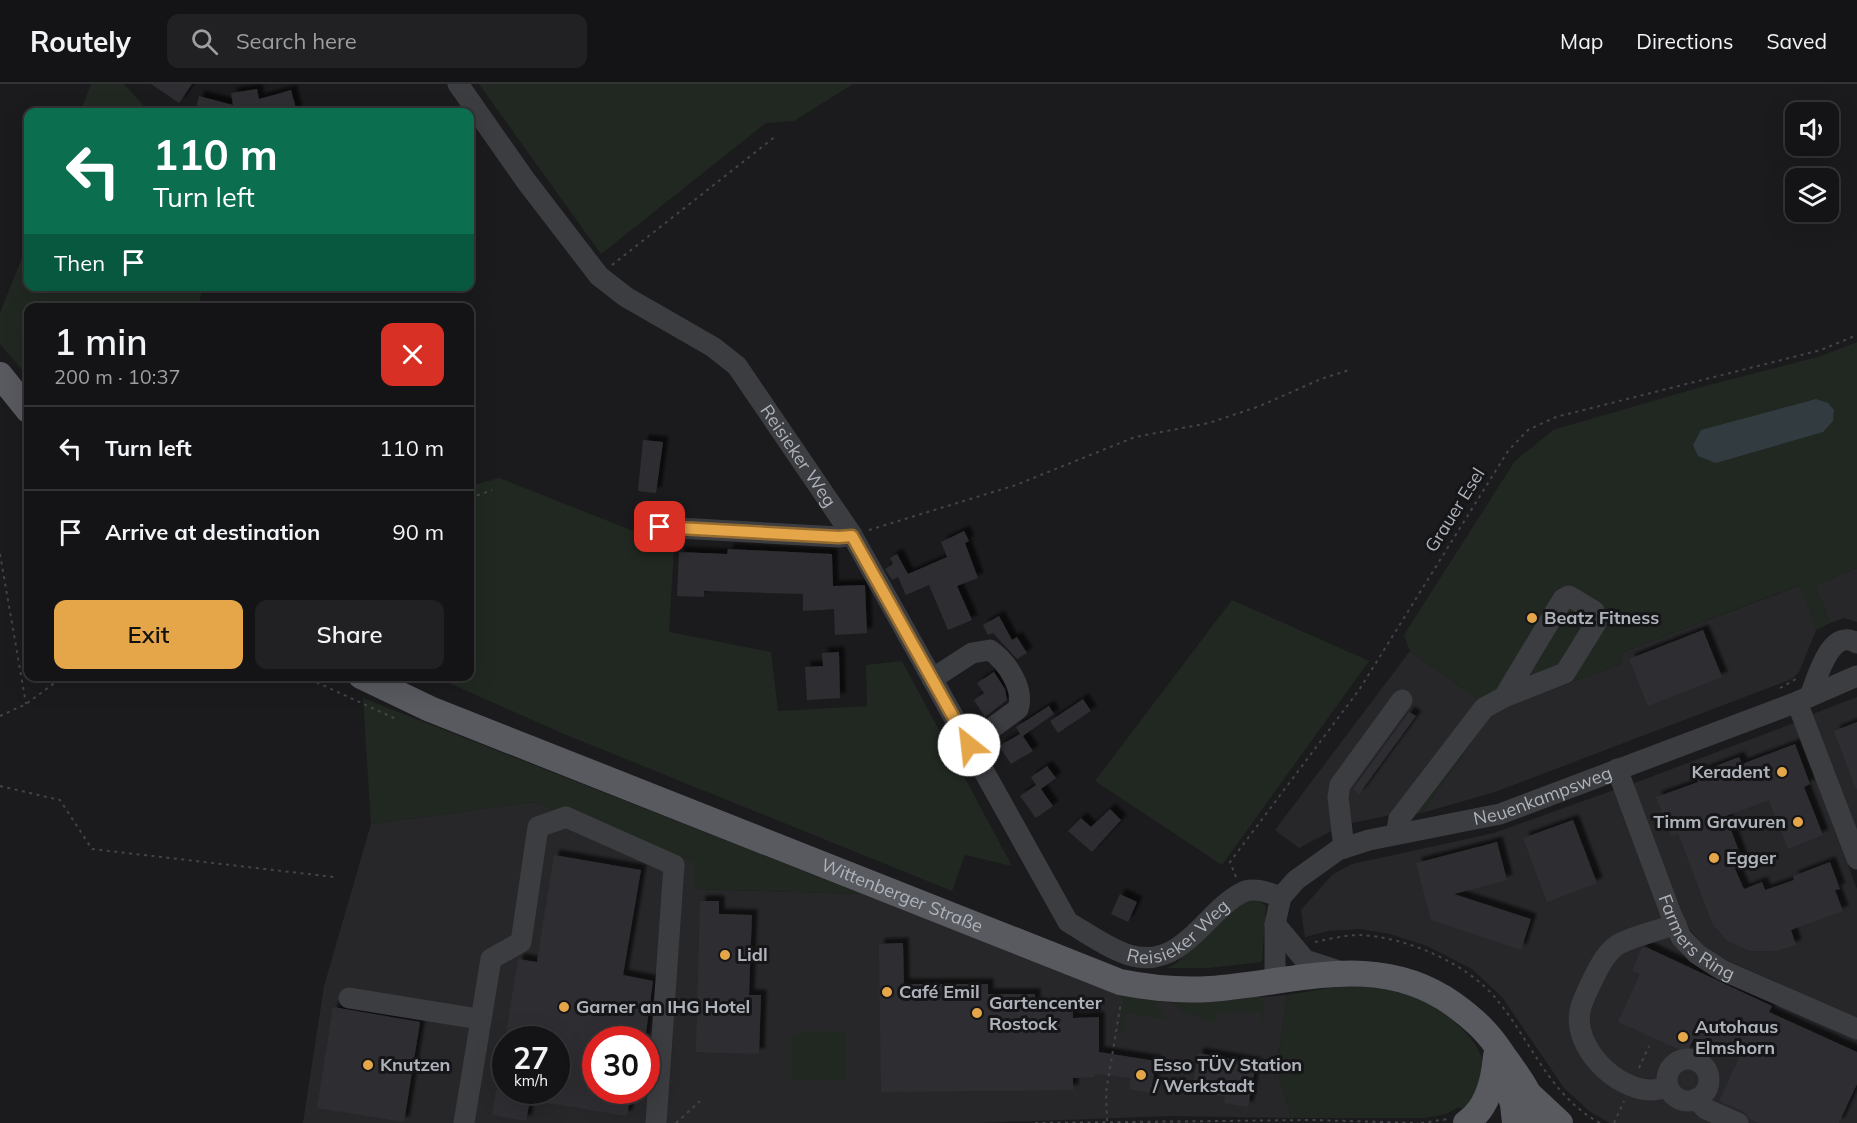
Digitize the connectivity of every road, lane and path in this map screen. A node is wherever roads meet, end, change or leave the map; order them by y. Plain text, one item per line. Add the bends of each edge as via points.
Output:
1 (458, 84) edge
2 (776, 136) dead end
3 (598, 276) junction
4 (1857, 335) edge
5 (1348, 370) dead end
6 (0, 375) edge
7 (24, 405) edge
8 (492, 490) dead end
9 (474, 497) edge
10 (660, 527) dead end
11 (852, 536) junction
12 (0, 554) edge
13 (1857, 643) edge
14 (1801, 675) dead end
15 (1857, 676) edge
16 (932, 679) junction
17 (57, 681) edge
18 (314, 681) edge
19 (371, 681) edge
20 (1771, 692) dead end
21 (1504, 697) junction
22 (1804, 699) junction
23 (1402, 700) dead end
24 (26, 704) junction
25 (0, 716) edge
26 (396, 719) dead end
27 (969, 745) junction
28 (1617, 769) junction
29 (0, 786) edge
30 (1396, 834) junction
31 (1855, 846) edge
32 (1344, 848) junction
33 (334, 877) dead end
34 (1242, 892) junction
35 (1281, 897) junction
36 (1275, 924) junction
37 (1676, 924) junction
38 (1295, 951) junction
39 (1342, 972) junction
40 (1275, 982) junction
41 (349, 998) dead end
42 (1121, 999) dead end
43 (1458, 1008) junction
44 (479, 1019) junction
45 (1857, 1029) edge
46 (1496, 1056) junction
47 (1668, 1088) junction
48 (1530, 1095) junction
49 (1696, 1099) junction
50 (700, 1101) dead end
51 (1107, 1120) junction
52 (1458, 1121) edge
53 (464, 1123) edge
54 (657, 1123) edge
55 (676, 1123) edge
56 (1035, 1123) edge
57 (1419, 1123) edge
58 (1515, 1123) edge
59 (1537, 1123) edge
60 (1560, 1123) edge
61 (1600, 1123) edge
62 (1737, 1123) edge

1 - 3 street, Reisieker Weg
2 - 3 path
3 - 11 street, Reisieker Weg via 737,366
4 - 34 path, Grauer Esel via 1821,350 1556,417 1528,430 1508,451 1359,690 1230,862
5 - 11 path via 1220,420 1135,437 1016,485
6 - 7 main road
8 - 9 path
10 - 11 street
11 - 16 street, Reisieker Weg
12 - 24 path
13 - 22 street via 1838,642 1829,650
14 - 20 path
15 - 22 street, Neuenkampsweg
16 - 27 street, Reisieker Weg
16 - 27 street via 983,649 999,656 1020,690 1017,709
17 - 24 path
18 - 26 path
19 - 40 main road, Wittenberger Straße via 430,710 1120,982 1175,990
21 - 21 street via 1565,673 1596,622 1594,611 1576,598 1563,599
21 - 30 street via 1484,708 1399,819
22 - 28 street, Neuenkampsweg
22 - 31 street
23 - 32 street via 1340,785
24 - 25 path
27 - 34 street, Reisieker Weg via 1068,922 1103,942 1138,957 1159,956 1175,950
28 - 30 street, Neuenkampsweg via 1500,814
28 - 37 street, Farmers Ring
29 - 33 path via 60,800 92,849
30 - 32 street, Neuenkampsweg
32 - 35 street, Neuenkampsweg via 1296,880
34 - 35 street, Reisieker Weg via 1261,890
35 - 36 street
36 - 38 street
36 - 40 street
37 - 45 street, Farmers Ring via 1697,954 1722,970
37 - 47 street via 1619,944 1610,952 1580,1012 1584,1042 1604,1067 1631,1085 1649,1090
38 - 39 street via 1305,960
38 - 61 path via 1331,938 1360,935 1389,939 1424,951 1468,974 1497,1000 1560,1091 1586,1116
39 - 40 main road, Wittenberger Straße
39 - 43 main road, Wittenberger Straße via 1375,972 1406,979 1436,991
41 - 44 street
42 - 51 path via 1106,1092
43 - 46 main road, Wittenberger Straße
43 - 48 main road, Wittenberger Straße via 1488,1031
44 - 53 street
44 - 54 street via 491,959 521,942 538,828 566,818 674,865
46 - 52 main road via 1494,1078 1478,1115
46 - 58 main road, Wittenberger Straße via 1507,1078
47 - 49 street via 1680,1099
47 - 49 street via 1672,1065 1695,1060 1707,1071 1708,1079 1703,1094
48 - 59 main road, Wittenberger Straße
48 - 60 main road
49 - 62 street via 1706,1109
50 - 55 path
51 - 56 path
51 - 57 path
52 - 57 path

